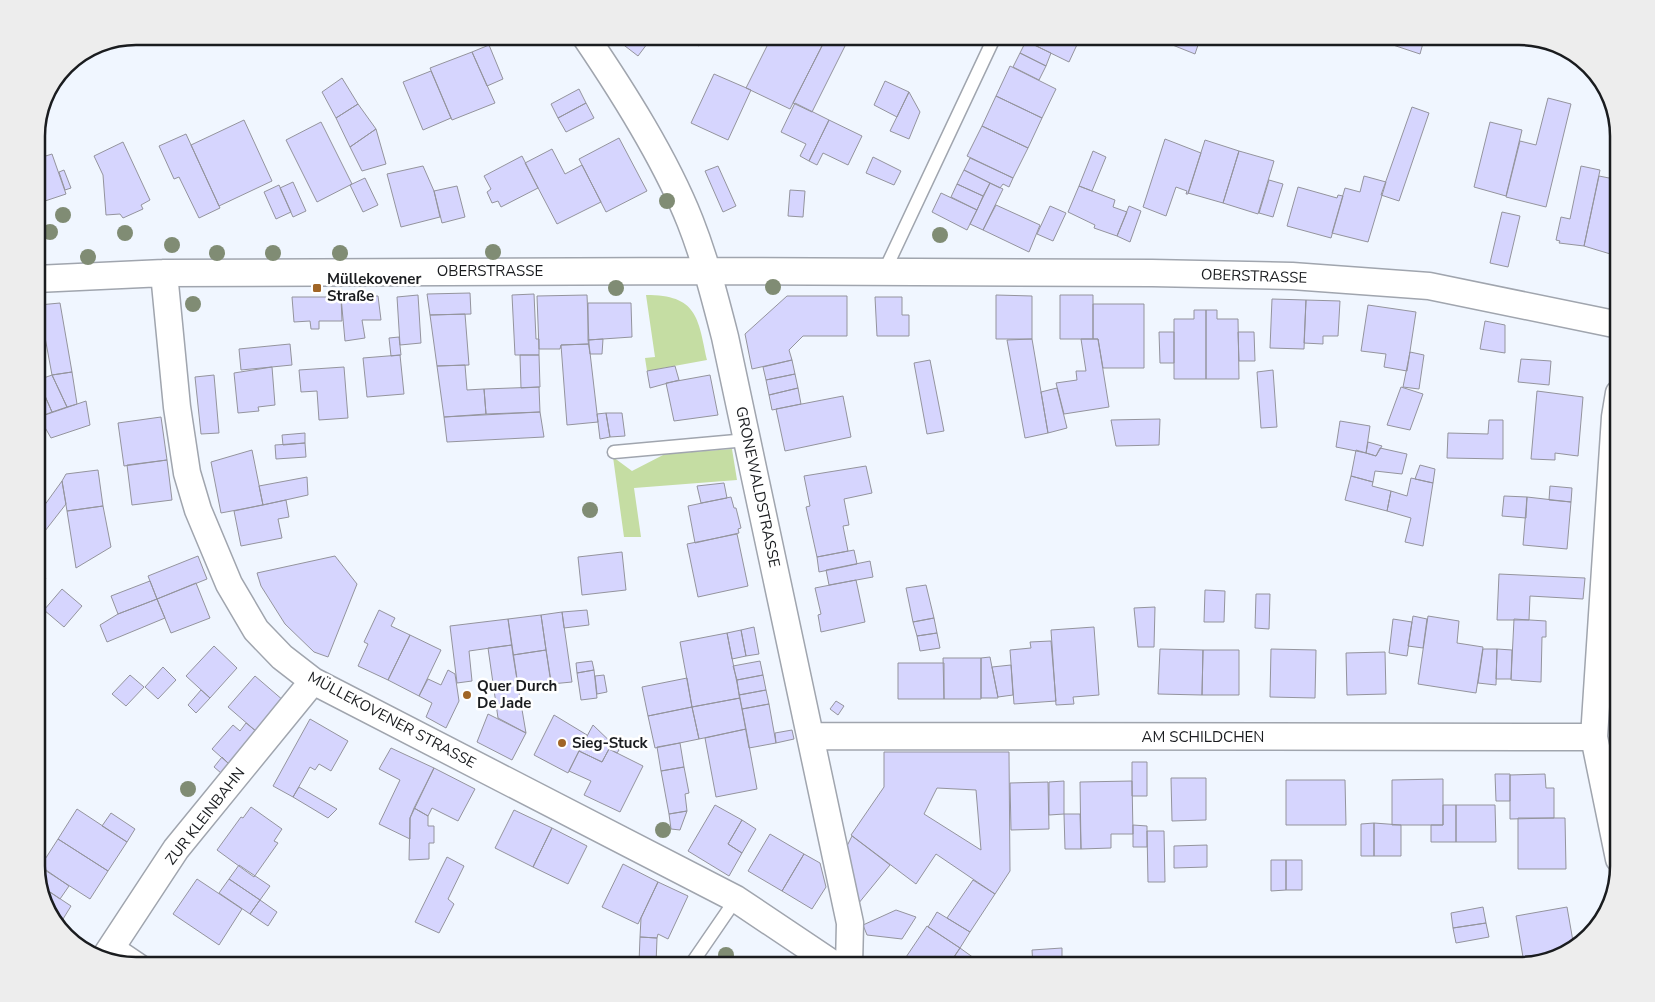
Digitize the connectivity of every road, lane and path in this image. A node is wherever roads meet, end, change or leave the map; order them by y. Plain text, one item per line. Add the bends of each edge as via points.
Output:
1 (591, 45) edge
2 (991, 45) edge
3 (708, 270) junction
4 (884, 272) junction
5 (164, 273) junction
6 (45, 279) edge
7 (1610, 323) edge
8 (748, 440) junction
9 (614, 452) dead end
10 (1610, 493) edge
11 (313, 681) junction
12 (812, 736) junction
13 (1594, 738) junction
14 (1610, 815) edge
15 (736, 899) junction
16 (110, 950) edge
17 (125, 956) edge
18 (696, 957) edge
19 (823, 957) edge
20 (849, 957) edge

1 - 3 street, GRONEWALDSTRASSE via 653,146 689,219
2 - 4 lane
3 - 4 street, OBERSTRASSE
3 - 5 street, OBERSTRASSE
3 - 8 street, GRONEWALDSTRASSE
4 - 7 street, OBERSTRASSE via 1292,276 1429,286
5 - 6 street, OBERSTRASSE
5 - 11 street, MÜLLEKOVENER STRASSE via 177,407 187,473 198,510 229,584 256,630
8 - 9 lane
8 - 12 street, GRONEWALDSTRASSE
10 - 13 street
11 - 15 street, MÜLLEKOVENER STRASSE
11 - 16 street, ZUR KLEINBAHN via 176,849
12 - 13 street, AM SCHILDCHEN
12 - 20 street, GRONEWALDSTRASSE via 850,923
13 - 14 street
15 - 18 lane
15 - 19 street, MÜLLEKOVENER STRASSE
16 - 17 lane

